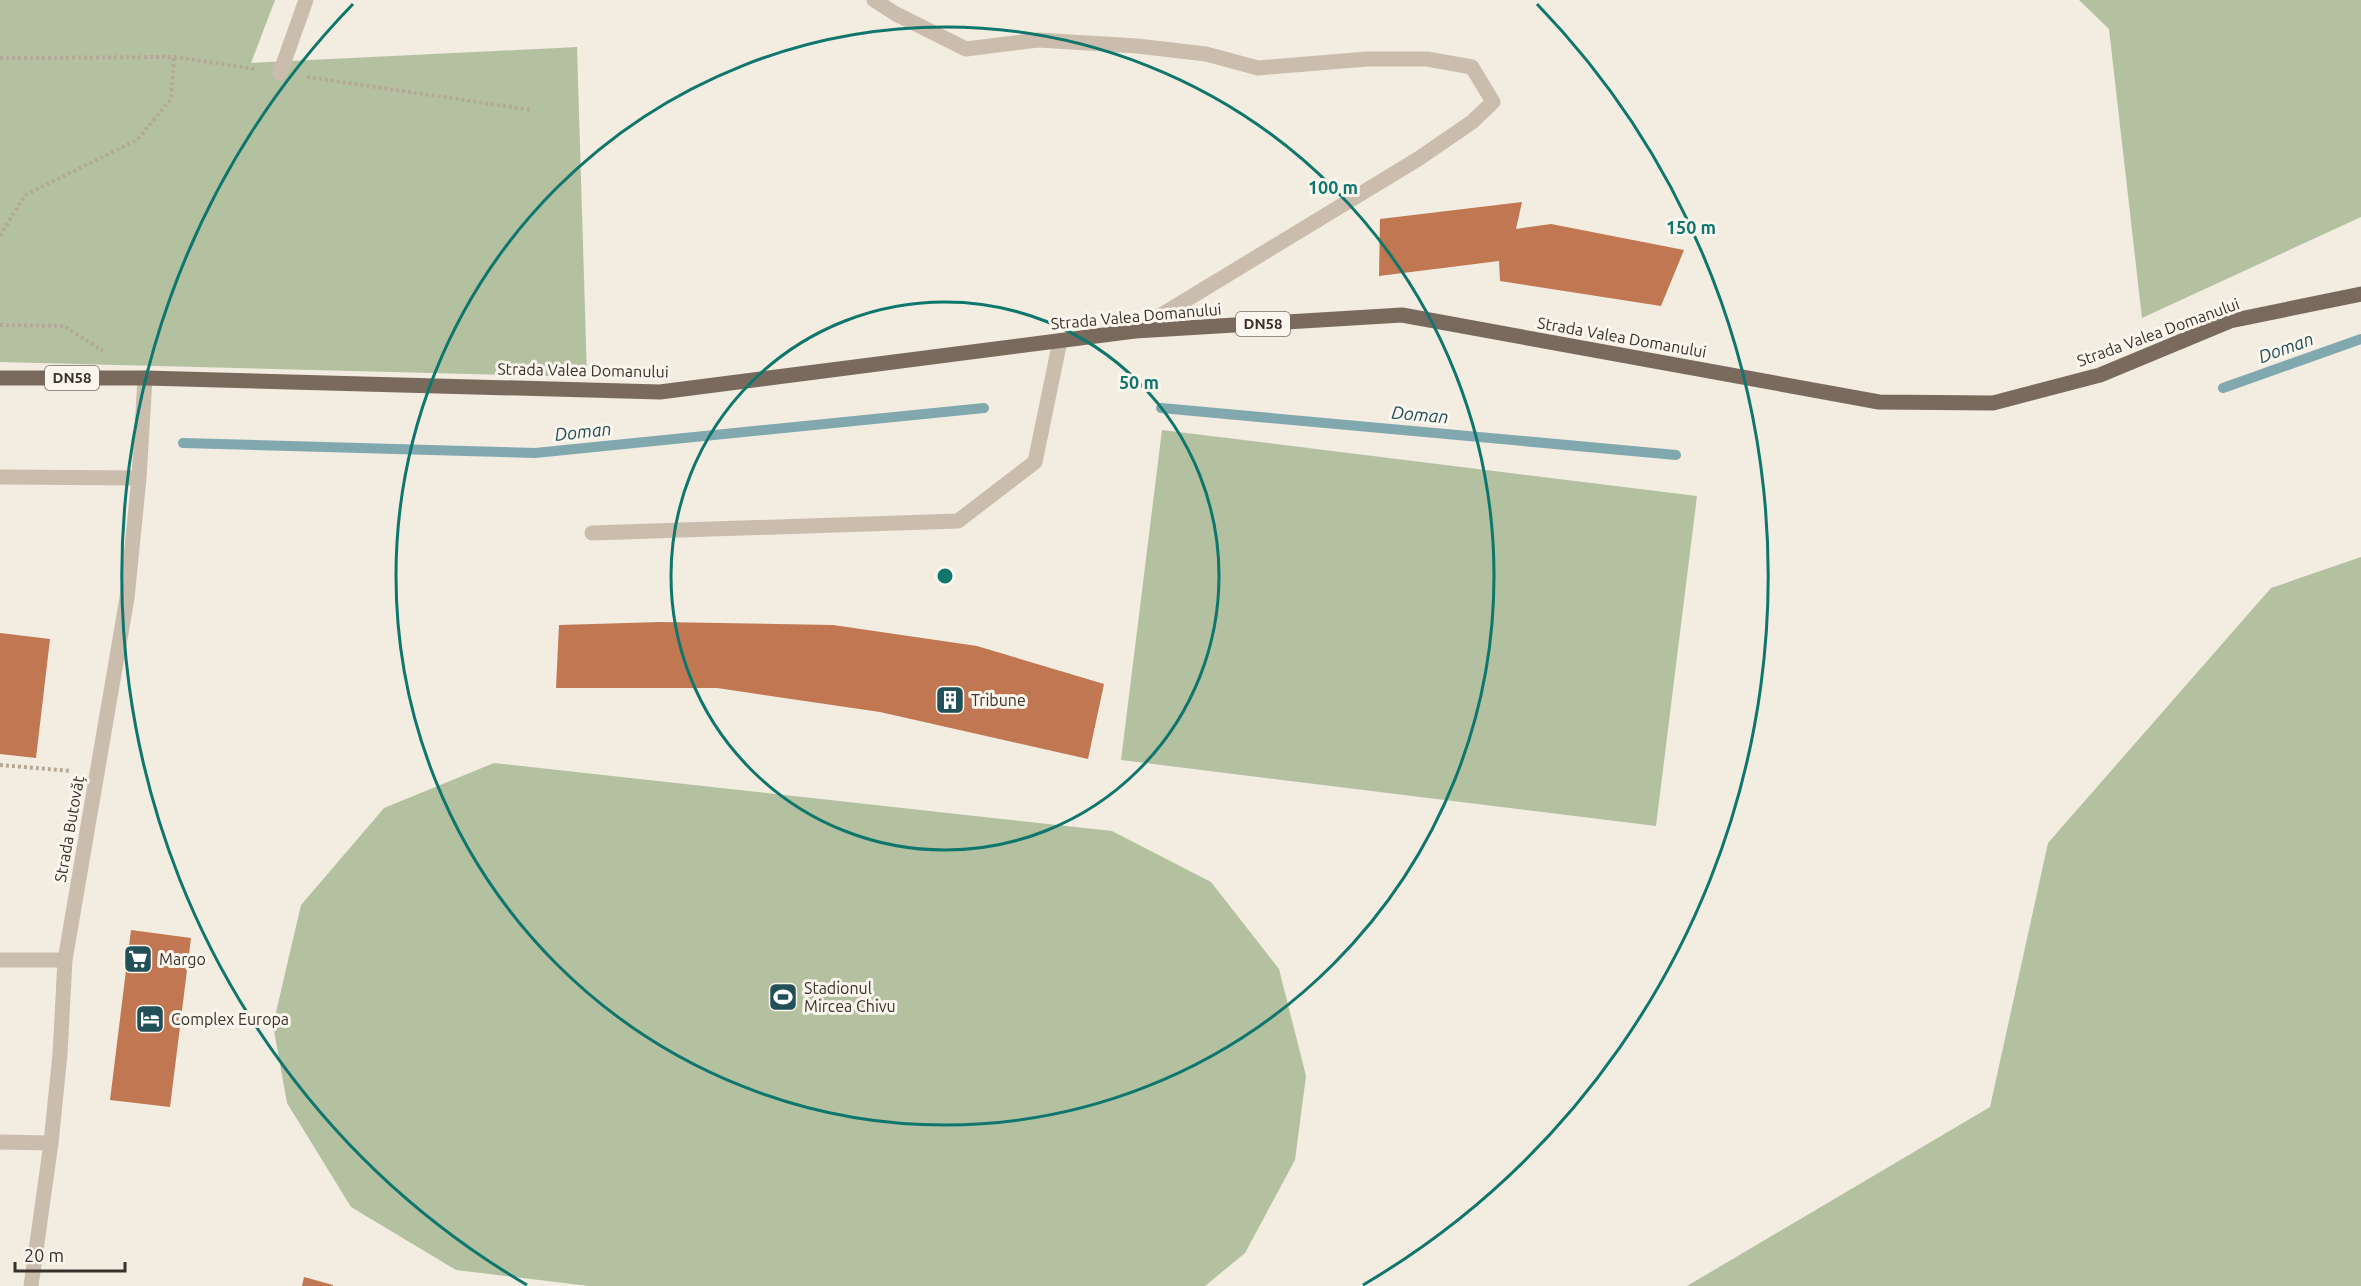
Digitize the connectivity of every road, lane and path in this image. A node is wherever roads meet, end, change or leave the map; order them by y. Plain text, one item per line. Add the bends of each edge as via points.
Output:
1 (306, 0) edge
2 (873, 0) edge
3 (174, 57) dead end
4 (280, 73) dead end
5 (0, 236) edge
6 (2361, 294) edge
7 (0, 325) edge
8 (1135, 331) junction
9 (1060, 341) junction
10 (0, 378) edge
11 (145, 378) junction
12 (0, 477) edge
13 (139, 478) junction
14 (592, 533) dead end
15 (0, 765) edge
16 (97, 774) junction
17 (0, 960) edge
18 (65, 960) junction
19 (0, 1142) edge
20 (51, 1143) junction
21 (31, 1286) edge

1 - 4 street
2 - 8 street via 966,49 1038,40 1206,54 1258,68 1427,58 1472,67 1493,102 1472,122
3 - 5 path via 171,99 137,140 25,195
6 - 8 main road, Strada Valea Domanului / DN58 via 2230,321 2100,375 1993,403 1879,402 1402,315
7 - 11 path via 64,326
8 - 9 main road, Strada Valea Domanului / DN58
9 - 11 main road, Strada Valea Domanului / DN58 via 660,392
9 - 14 street via 1035,462 958,521
10 - 11 main road, Strada Valea Domanului / DN58
11 - 13 street, Strada Butovăț
12 - 13 street
13 - 16 street, Strada Butovăț via 127,598
15 - 16 path
16 - 18 street, Strada Butovăț
17 - 18 street
18 - 20 street, Strada Butovăț
19 - 20 street
20 - 21 street, Strada Butovăț

